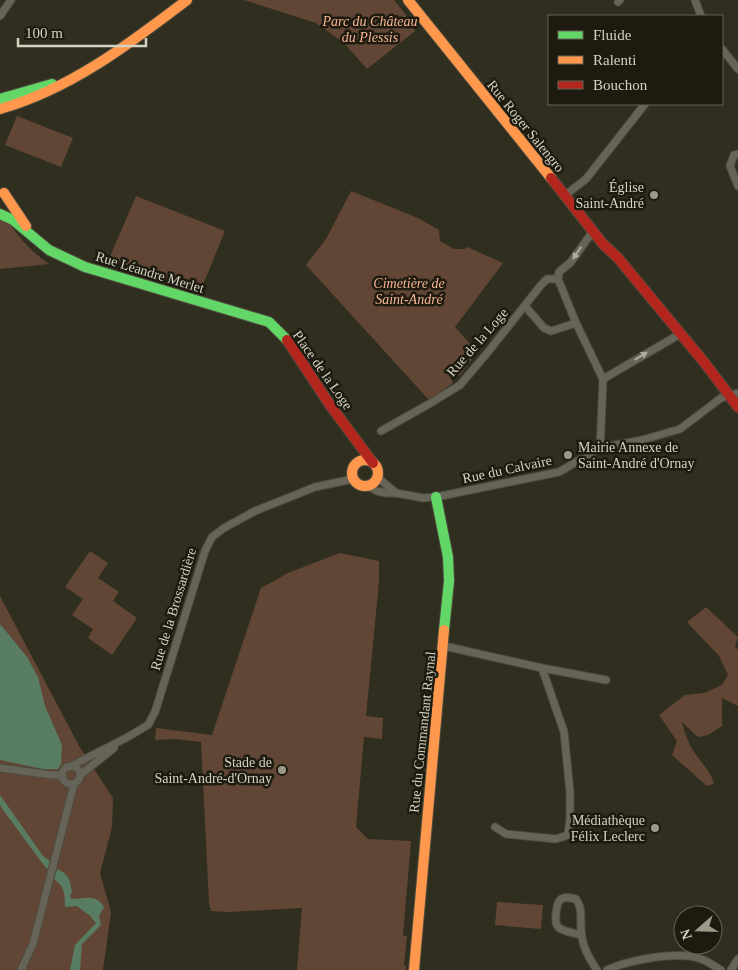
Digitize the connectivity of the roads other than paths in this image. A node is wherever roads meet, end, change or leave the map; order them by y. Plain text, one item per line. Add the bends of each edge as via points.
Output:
1 (11, 0) edge
2 (187, 0) edge
3 (408, 0) edge
4 (695, 0) edge
5 (701, 15) edge
6 (0, 16) edge
7 (723, 50) edge
8 (738, 69) edge
9 (68, 80) junction
10 (0, 99) edge
11 (644, 105) edge
12 (0, 109) edge
13 (738, 154) edge
14 (738, 186) edge
15 (1, 194) edge
16 (564, 196) junction
17 (0, 214) edge
18 (592, 231) junction
19 (30, 233) junction
20 (558, 279) junction
21 (525, 306) junction
22 (269, 322) joint
23 (576, 323) junction
24 (680, 334) junction
25 (603, 379) junction
26 (734, 394) edge
27 (738, 407) edge
28 (381, 431) dead end
29 (353, 436) junction
30 (600, 448) junction
31 (373, 463) junction
32 (354, 465) junction
33 (377, 477) junction
34 (353, 479) junction
35 (368, 486) junction
36 (396, 493) junction
37 (436, 497) junction
38 (444, 646) junction
39 (542, 668) junction
40 (606, 680) dead end
41 (126, 738) junction
42 (69, 767) junction
43 (0, 768) edge
44 (62, 775) junction
45 (80, 775) junction
46 (74, 784) junction
47 (495, 827) dead end
48 (581, 935) junction
49 (738, 959) edge
50 (734, 969) edge
51 (21, 970) edge
52 (414, 970) edge
53 (597, 970) edge
54 (607, 970) edge
55 (721, 970) edge

1 - 6 street
2 - 9 street via 127,46
3 - 16 street, Rue Roger Salengro
4 - 5 street
7 - 8 street
9 - 10 street
9 - 12 street via 47,93
11 - 16 street via 586,179
13 - 14 street via 734,155 730,166
15 - 19 street, Rue Léandre Merlet
16 - 18 street, Rue Roger Salengro
17 - 19 street, Rue Léandre Merlet
18 -> 20 street
18 - 24 street, Rue Roger Salengro
19 - 22 street, Rue Léandre Merlet via 49,250 85,266
20 - 21 street, Rue de la Loge via 547,279
20 - 23 street
21 - 23 street via 544,328 551,331
21 - 28 street, Rue de la Loge via 460,385
22 - 29 street, Place de la Loge via 284,336
23 - 25 street
25 -> 24 street
24 - 26 street, Rue Roger Salengro
25 - 30 street
26 - 27 street, Rue Roger Salengro
26 - 30 street, Rue du Calvaire via 721,398 680,429
29 - 31 street, Place de la Loge
29 - 32 street via 356,450
30 - 37 street, Rue du Calvaire via 559,472
31 - 32 street via 361,460
31 - 33 street
32 - 34 street
33 - 35 street
33 - 36 street
34 - 35 street via 359,485
34 - 41 street, Rue de la Brossardière via 298,492 234,522 212,537 155,712 148,725
35 - 36 street via 377,491
36 - 37 street
37 - 38 street, Rue du Commandant Raynal via 450,581
38 - 39 street
38 - 52 street, Rue du Commandant Raynal
39 - 40 street
39 - 47 street via 564,732 570,792 568,835 556,839 522,836 506,834
41 - 42 street
41 - 45 street
42 - 44 street
42 - 45 street via 77,769
43 - 44 street
44 - 46 street via 66,782
45 - 46 street
46 - 51 street via 33,944
48 - 48 street via 580,906 576,899 566,897 557,908 556,925
48 - 53 street via 584,949
49 - 50 street
54 - 55 street via 631,961 689,956

